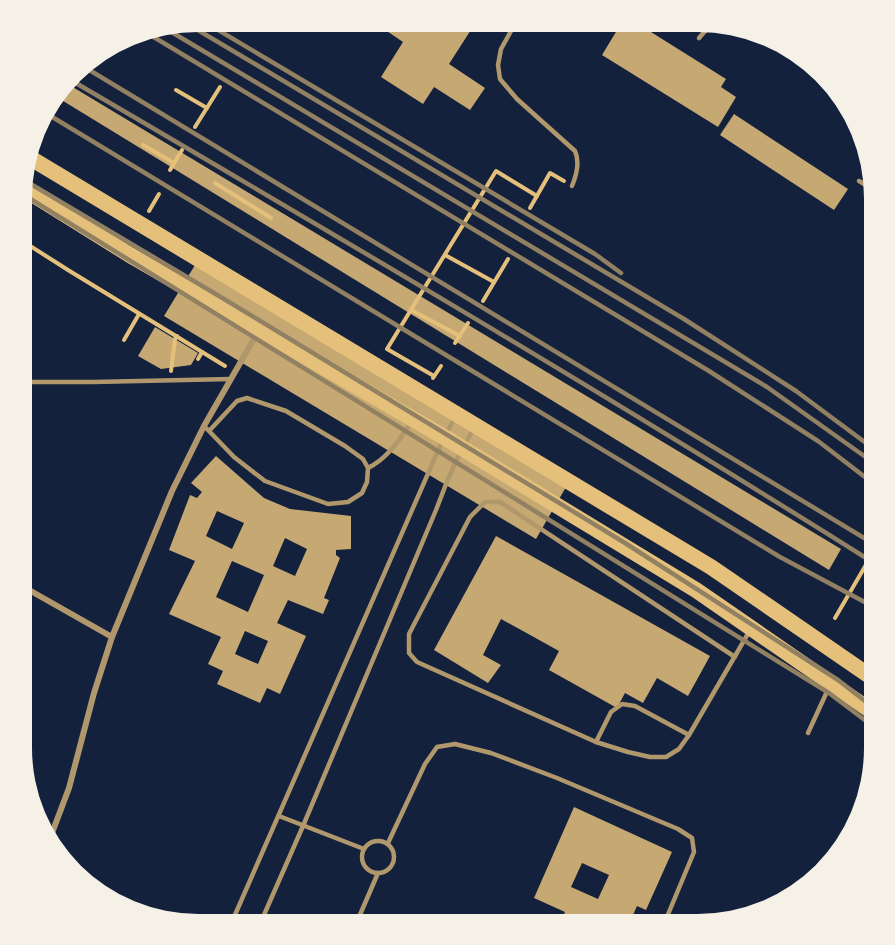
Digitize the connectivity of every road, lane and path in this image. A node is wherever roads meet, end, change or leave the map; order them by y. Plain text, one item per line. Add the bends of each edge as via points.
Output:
1 (510, 32) edge
2 (704, 32) edge
3 (699, 38) dead end
4 (220, 87) dead end
5 (176, 90) dead end
6 (207, 108) junction
7 (195, 127) dead end
8 (143, 145) dead end
9 (182, 150) dead end
10 (36, 161) edge
11 (174, 162) junction
12 (170, 170) dead end
13 (859, 181) dead end
14 (215, 183) dead end
15 (862, 183) edge
16 (572, 186) joint
17 (32, 194) edge
18 (159, 194) dead end
19 (537, 196) junction
20 (530, 208) dead end
21 (149, 211) dead end
22 (271, 218) dead end
23 (32, 247) edge
24 (445, 255) junction
25 (508, 259) dead end
26 (495, 282) junction
27 (483, 301) dead end
28 (411, 310) junction
29 (140, 314) junction
30 (468, 323) dead end
31 (259, 330) junction
32 (177, 336) junction
33 (460, 336) junction
34 (124, 340) dead end
35 (455, 343) dead end
36 (202, 352) junction
37 (198, 359) dead end
38 (441, 366) dead end
39 (171, 368) dead end
40 (230, 369) dead end
41 (434, 376) junction
42 (231, 379) junction
43 (32, 382) edge
44 (430, 383) dead end
45 (457, 414) junction
46 (413, 419) junction
47 (476, 425) junction
48 (207, 428) junction
49 (444, 437) junction
50 (462, 448) junction
51 (368, 468) junction
52 (863, 571) edge
53 (32, 592) edge
54 (835, 618) dead end
55 (751, 628) junction
56 (112, 637) junction
57 (735, 657) junction
58 (863, 672) edge
59 (831, 682) junction
60 (863, 704) edge
61 (808, 733) dead end
62 (689, 735) junction
63 (596, 742) junction
64 (279, 816) junction
65 (303, 826) junction
66 (54, 830) edge
67 (388, 843) junction
68 (364, 849) junction
69 (378, 873) junction
70 (236, 913) edge
71 (265, 913) edge
72 (361, 913) edge
73 (669, 913) edge

1 - 16 lane via 501,49 500,80 575,151 578,158
2 - 3 lane
4 - 6 path
5 - 6 path
6 - 7 path
8 - 11 path
9 - 11 path
10 - 45 highway
11 - 12 path
13 - 15 lane
14 - 22 path
16 - 19 path via 550,173
17 - 31 highway
18 - 21 path
19 - 20 path
19 - 24 path via 496,171
23 - 29 path
24 - 26 path
24 - 28 path
25 - 26 path
26 - 27 path
28 - 33 path
28 - 41 path via 387,349
29 - 32 path
29 - 34 path
30 - 33 path
31 - 42 street
31 - 46 highway
32 - 36 path
32 - 39 path
33 - 35 path
36 - 37 path
36 - 40 path
38 - 41 path
41 - 44 path
42 - 43 lane
42 - 48 street
45 - 47 highway
45 - 49 lane
46 - 49 highway
46 - 51 lane via 392,450
47 - 50 lane
47 - 58 highway via 711,567
48 - 51 lane via 237,401 247,398 286,411 345,446 363,459
48 - 51 lane via 234,457 265,481 328,504 348,502 362,493
48 - 56 street via 172,490
49 - 50 highway
49 - 64 lane
50 - 55 highway via 696,590
50 - 65 lane
52 - 54 path
53 - 56 street
55 - 57 lane
55 - 59 highway
56 - 66 street
57 - 62 lane
57 - 63 lane via 500,502 484,502 470,517 409,634 409,652 417,662
59 - 60 highway
59 - 61 lane
62 - 63 lane via 679,749 666,757 650,757
62 - 63 lane via 635,706 622,704 610,712
64 - 65 lane
64 - 70 lane
65 - 68 lane
65 - 71 lane
67 - 68 lane via 377,840
67 - 69 lane via 394,852 394,862 388,870
67 - 73 lane via 425,764 437,747 455,744 557,778 692,838 694,852
68 - 69 lane via 364,865
69 - 72 lane

